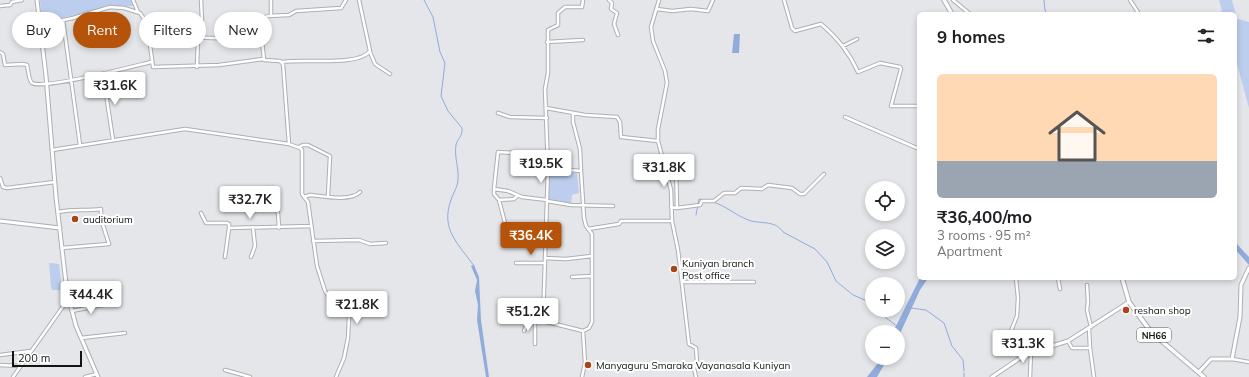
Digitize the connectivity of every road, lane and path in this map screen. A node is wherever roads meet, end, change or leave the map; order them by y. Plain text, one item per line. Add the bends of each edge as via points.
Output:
1 (22, 0) edge
2 (37, 0) edge
3 (133, 0) edge
4 (201, 0) edge
5 (271, 0) edge
6 (346, 0) edge
7 (359, 0) edge
8 (584, 0) edge
9 (609, 0) edge
10 (659, 0) edge
11 (713, 0) edge
12 (784, 0) edge
13 (944, 0) edge
14 (953, 0) edge
15 (1130, 0) edge
16 (0, 6) edge
17 (657, 9) junction
18 (38, 12) edge
19 (138, 12) joint
20 (202, 12) edge
21 (272, 12) edge
22 (951, 12) edge
23 (968, 12) edge
24 (1138, 12) edge
25 (272, 15) edge
26 (65, 19) edge
27 (618, 35) dead end
28 (65, 37) edge
29 (857, 39) dead end
30 (583, 40) dead end
31 (548, 42) junction
32 (843, 46) junction
33 (43, 48) edge
34 (149, 48) edge
35 (198, 48) edge
36 (262, 48) edge
37 (0, 52) edge
38 (370, 52) junction
39 (263, 58) junction
40 (151, 62) junction
41 (282, 62) junction
42 (197, 67) junction
43 (103, 74) junction
44 (390, 74) dead end
45 (70, 80) junction
46 (47, 84) junction
47 (917, 106) edge
48 (546, 108) junction
49 (498, 113) dead end
50 (573, 113) junction
51 (845, 117) dead end
52 (547, 118) junction
53 (113, 140) junction
54 (658, 141) junction
55 (289, 144) junction
56 (80, 145) junction
57 (299, 147) junction
58 (917, 148) edge
59 (52, 150) junction
60 (547, 155) junction
61 (664, 160) junction
62 (548, 168) junction
63 (580, 171) junction
64 (824, 174) dead end
65 (0, 178) edge
66 (55, 182) junction
67 (268, 188) dead end
68 (494, 189) junction
69 (360, 192) dead end
70 (328, 196) junction
71 (517, 196) junction
72 (304, 197) junction
73 (499, 200) junction
74 (547, 200) junction
75 (582, 206) junction
76 (613, 206) dead end
77 (671, 207) junction
78 (677, 208) junction
79 (58, 212) junction
80 (201, 213) dead end
81 (0, 221) edge
82 (672, 221) junction
83 (505, 222) dead end
84 (311, 226) junction
85 (60, 228) junction
86 (229, 228) junction
87 (253, 228) junction
88 (279, 228) junction
89 (588, 229) junction
90 (314, 241) junction
91 (386, 243) dead end
92 (62, 248) junction
93 (225, 256) dead end
94 (592, 256) junction
95 (251, 257) dead end
96 (545, 258) junction
97 (516, 263) dead end
98 (545, 263) junction
99 (1249, 268) edge
100 (592, 276) junction
101 (572, 277) dead end
102 (1016, 280) edge
103 (1058, 280) edge
104 (1123, 280) edge
105 (682, 282) junction
106 (754, 282) dead end
107 (1087, 285) dead end
108 (1060, 289) dead end
109 (69, 298) junction
110 (1129, 302) junction
111 (107, 304) dead end
112 (72, 311) junction
113 (543, 321) junction
114 (535, 322) junction
115 (1090, 328) junction
116 (524, 331) dead end
117 (583, 331) junction
118 (124, 333) dead end
119 (81, 338) junction
120 (1068, 342) junction
121 (536, 344) dead end
122 (1090, 348) junction
123 (32, 350) junction
124 (1031, 352) junction
125 (1027, 353) junction
126 (0, 355) edge
127 (1232, 359) junction
128 (1249, 362) edge
129 (0, 365) edge
130 (20, 366) junction
131 (225, 370) dead end
132 (1199, 372) junction
133 (98, 375) edge
134 (13, 377) edge
135 (85, 377) edge
136 (250, 377) edge
137 (336, 377) edge
138 (582, 377) edge
139 (696, 377) edge
140 (992, 377) edge
141 (1030, 377) edge
142 (1094, 377) edge
143 (1204, 377) edge

1 - 16 street
2 - 18 main road
3 - 19 street
4 - 20 street
5 - 21 street
6 - 25 street via 341,8 296,11 283,16
7 - 38 street
8 - 31 street via 582,7 565,7 558,13 558,26 548,30
9 - 27 street via 612,4 611,9 617,13 614,24
10 - 17 street
11 - 17 street via 708,11 691,9 672,12
12 - 32 street via 795,31 821,24
13 - 22 highway
14 - 23 street
15 - 24 street
17 - 54 street via 651,27 653,42 667,83
19 - 26 street via 110,7
28 - 45 street
29 - 32 street
30 - 31 street
31 - 48 street
32 - 47 street via 858,72 880,64 900,67 891,106
33 - 46 main road
34 - 40 street
35 - 42 street
36 - 39 street
37 - 46 street via 3,54 5,65 26,64 31,83
38 - 41 street via 360,58 347,60
38 - 44 street via 375,64
39 - 41 street via 268,62
39 - 42 street
40 - 42 street via 154,68
40 - 43 street
41 - 55 street
43 - 45 street
43 - 53 street
45 - 46 street
45 - 56 street
46 - 59 main road
48 - 50 street
48 - 52 street
49 - 52 street via 510,117
50 - 54 street via 617,117 620,118 621,138
50 - 63 street via 580,149
51 - 58 street
52 - 60 street
53 - 55 street via 185,129
53 - 56 street
54 - 61 street
55 - 57 street
56 - 59 street
57 - 70 street via 308,145 330,156
57 - 72 street via 302,150
59 - 66 main road
60 - 62 street
60 - 68 street via 498,152
61 - 77 street via 671,190
61 - 78 street via 674,161 676,164
62 - 63 street
62 - 74 street
63 - 75 street
64 - 78 street via 804,194 792,188 768,185 762,189 742,188 735,193 724,193 714,201 702,201 700,205
65 - 66 street via 3,187 7,188
66 - 79 main road
67 - 88 street via 278,212
68 - 71 street via 508,191
68 - 73 street via 494,194
69 - 70 street via 355,196
70 - 72 street
71 - 73 street via 514,199
71 - 74 street
72 - 84 street via 308,202
73 - 83 street
74 - 75 street
74 - 96 street
75 - 76 street
75 - 89 street
77 - 78 street
77 - 82 street
79 - 85 main road
79 - 92 street via 85,212 101,208 101,218 109,244
80 - 86 street via 206,223 227,223
81 - 85 main road
82 - 89 street via 622,221 619,224
82 - 105 street
84 - 88 street
84 - 90 street
85 - 92 main road
86 - 87 street
86 - 93 street
87 - 88 street
87 - 95 street via 255,246
89 - 94 street via 592,234
90 - 91 street via 358,240 370,244
90 - 137 street via 317,266 325,291 334,305 346,311 349,317 344,358
92 - 109 main road
94 - 96 street
94 - 100 street
96 - 98 street
97 - 98 street
98 - 113 street
99 - 127 main road via 1241,284 1240,317
100 - 101 street
100 - 117 street via 592,322 589,328
102 - 125 street via 1017,316 1011,331 1014,350
103 - 108 street
104 - 110 highway, NH66
105 - 106 street
105 - 139 street via 689,344 696,348
107 - 115 street
109 - 112 main road
109 - 123 street
110 - 115 main road
110 - 132 highway, NH66 via 1151,332
111 - 112 street
112 - 119 main road
113 - 114 street
113 - 117 street
114 - 116 street via 528,321
114 - 121 street
115 - 120 main road
115 - 122 street
117 - 138 street via 585,363
118 - 119 street
119 - 133 main road
120 - 122 street via 1072,348
120 - 124 main road
122 - 142 street
123 - 126 street
123 - 130 street
124 - 125 main road
124 - 141 street
125 - 140 main road
127 - 128 street
127 - 132 main road via 1211,359
129 - 130 street
130 - 134 street
131 - 136 street
132 - 143 highway, NH66
133 - 135 street

